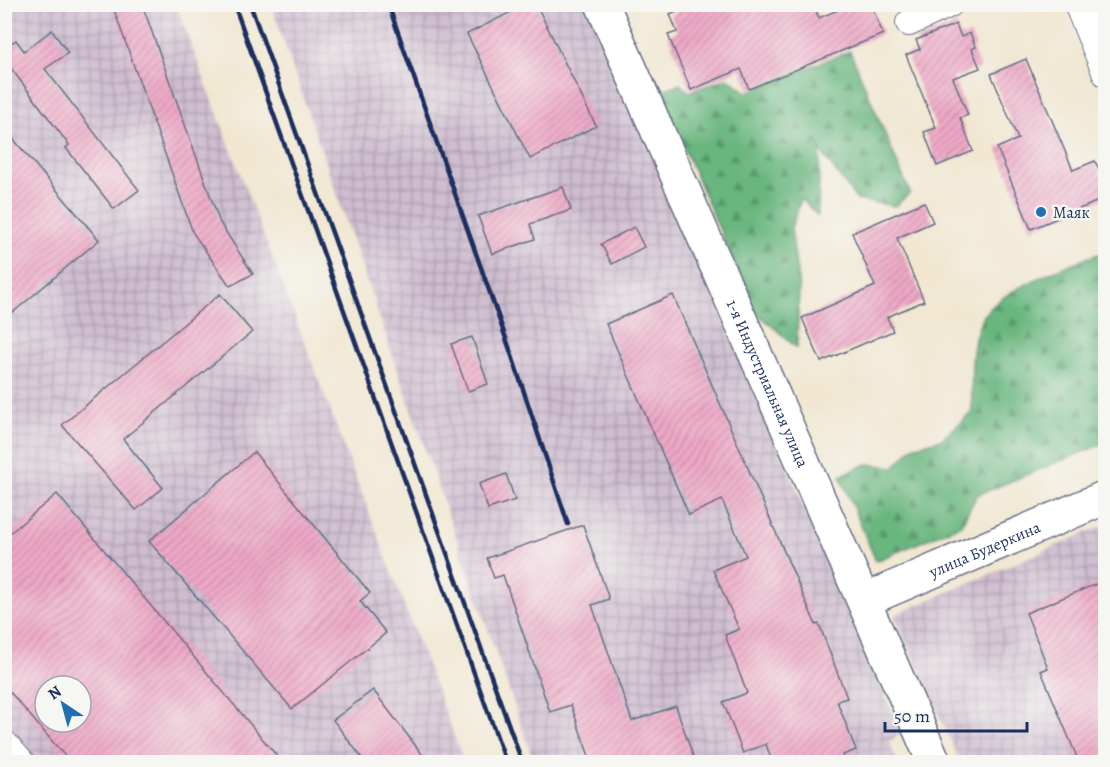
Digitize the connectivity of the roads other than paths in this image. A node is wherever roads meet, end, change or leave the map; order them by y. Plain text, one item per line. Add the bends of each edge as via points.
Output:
1 (602, 4) edge
2 (950, 4) edge
3 (1077, 4) edge
4 (909, 23) dead end
5 (1106, 74) edge
6 (1106, 497) edge
7 (865, 600) junction
8 (4, 743) edge
9 (21, 762) edge
10 (934, 762) edge

1 - 7 main road, 1-я Индустриальная улица
2 - 4 lane
3 - 5 lane
6 - 7 main road, улица Будеркина
7 - 10 main road, 1-я Индустриальная улица
8 - 9 lane

